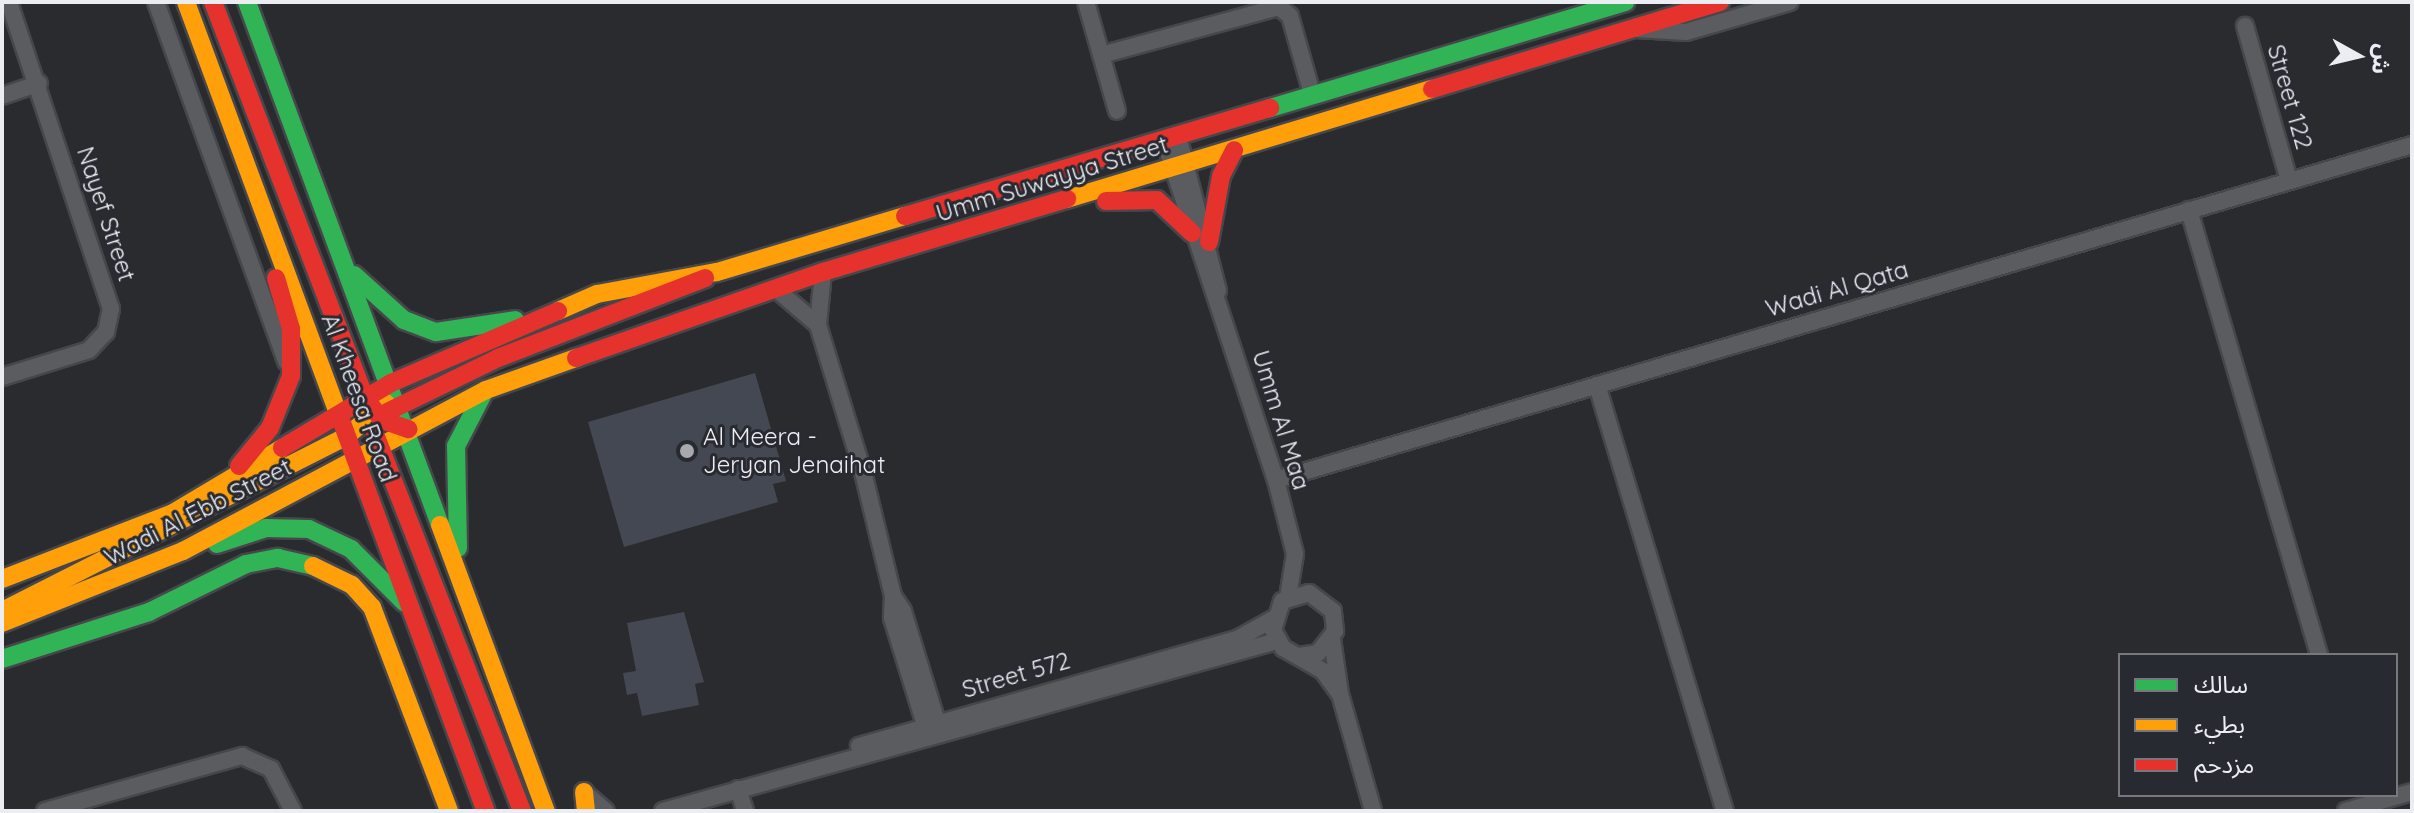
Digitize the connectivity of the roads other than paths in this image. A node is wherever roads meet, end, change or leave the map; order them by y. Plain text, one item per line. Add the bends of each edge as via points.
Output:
1 (9, 2) edge
2 (156, 2) edge
3 (186, 2) edge
4 (213, 2) edge
5 (247, 2) edge
6 (263, 2) edge
7 (1086, 2) edge
8 (1626, 2) edge
9 (1720, 2) edge
10 (1790, 2) edge
11 (1586, 9) edge
12 (2245, 26) dead end
13 (1635, 28) junction
14 (1101, 55) junction
15 (268, 58) junction
16 (39, 83) junction
17 (1318, 92) junction
18 (2, 96) edge
19 (1117, 111) dead end
20 (1171, 138) junction
21 (2412, 145) edge
22 (1234, 150) junction
23 (1179, 166) junction
24 (2289, 180) junction
25 (260, 195) junction
26 (1045, 206) junction
27 (2189, 210) junction
28 (1192, 233) junction
29 (1209, 242) junction
30 (350, 272) junction
31 (717, 272) junction
32 (823, 272) junction
33 (776, 289) junction
34 (1218, 301) junction
35 (538, 319) junction
36 (818, 325) junction
37 (2, 377) edge
38 (290, 381) junction
39 (391, 383) junction
40 (1597, 385) junction
41 (486, 390) junction
42 (365, 397) junction
43 (399, 405) junction
44 (339, 411) junction
45 (372, 420) junction
46 (408, 429) junction
47 (347, 436) junction
48 (381, 444) junction
49 (355, 458) junction
50 (1276, 480) junction
51 (225, 484) junction
52 (183, 551) junction
53 (1295, 554) junction
54 (457, 565) junction
55 (2, 579) edge
56 (1288, 597) junction
57 (1320, 597) junction
58 (411, 609) junction
59 (2, 611) edge
60 (1273, 619) junction
61 (2, 623) edge
62 (1332, 639) junction
63 (1277, 641) junction
64 (2318, 653) edge
65 (1299, 656) junction
66 (2, 659) edge
67 (434, 670) junction
68 (1340, 694) junction
69 (933, 729) junction
70 (424, 742) junction
71 (738, 789) junction
72 (2362, 800) edge
73 (585, 802) edge
74 (45, 811) edge
75 (293, 811) edge
76 (449, 811) edge
77 (486, 811) edge
78 (522, 811) edge
79 (546, 811) edge
80 (606, 811) edge
81 (663, 811) edge
82 (745, 811) edge
83 (1373, 811) edge
84 (1725, 811) edge
85 (2346, 811) edge

1 - 16 street, Nayef Street
2 - 38 street
3 - 25 main road, Al Kheesa Road
4 - 42 main road
5 - 15 main road, Al Kheesa Road
6 - 15 main road, Al Kheesa Road
7 - 14 street
8 - 11 main road, Umm Suwayya Street
9 - 13 main road, Umm Suwayya Street
10 - 13 street via 1686,32
11 - 17 main road, Umm Suwayya Street
12 - 24 street, Street 122
13 - 22 main road, Umm Suwayya Street
14 - 17 street via 1275,7 1290,16
14 - 19 street
15 - 30 main road, Al Kheesa Road
16 - 18 street
16 - 37 street, Nayef Street via 108,297 110,321 89,350
17 - 20 main road, Umm Suwayya Street
20 - 23 street, Umm Al Maa
20 - 31 main road, Umm Suwayya Street
21 - 24 street, Wadi Al Qata
22 - 23 main road, Umm Suwayya Street
22 - 29 main road via 1221,176
23 - 26 main road, Umm Suwayya Street
23 - 28 street, Umm Al Maa
23 - 29 street, Umm Al Maa
24 - 27 street, Wadi Al Qata
25 - 38 main road via 264,237 291,329
25 - 44 main road, Al Kheesa Road
26 - 28 main road via 1145,197 1177,213
26 - 32 main road, Umm Suwayya Street
27 - 40 street, Wadi Al Qata
27 - 64 street
28 - 34 street, Umm Al Maa
29 - 34 street, Umm Al Maa
30 - 35 main road via 404,320 436,332
30 - 39 main road, Al Kheesa Road
31 - 35 main road, Umm Suwayya Street via 626,286
31 - 43 main road via 498,358
32 - 33 main road, Umm Suwayya Street
32 - 36 street
33 - 36 street
33 - 41 main road, Umm Suwayya Street
34 - 50 street, Umm Al Maa
35 - 39 main road, Umm Suwayya Street
36 - 69 street
38 - 51 main road via 270,428
39 - 42 main road, Wadi Al Ebb Street
39 - 43 main road, Al Kheesa Road
39 - 45 main road via 390,396
40 - 50 street, Wadi Al Qata
40 - 84 street
41 - 46 main road, Umm Suwayya Street
41 - 54 main road via 467,415 456,446
42 - 44 main road, Wadi Al Ebb Street
42 - 45 main road
43 - 45 main road
43 - 46 main road, Al Kheesa Road
44 - 45 main road
44 - 47 main road, Al Kheesa Road
44 - 51 main road, Wadi Al Ebb Street
45 - 46 main road
45 - 47 main road
45 - 48 main road
45 - 49 main road via 354,444
46 - 48 main road, Wadi Al Ebb Street
46 - 54 main road, Al Kheesa Road
47 - 49 main road, Al Kheesa Road
47 - 59 main road
48 - 49 main road, Wadi Al Ebb Street
48 - 78 main road
49 - 52 main road, Wadi Al Ebb Street
49 - 58 main road, Al Kheesa Road
50 - 53 street, Umm Al Maa
51 - 55 main road, Wadi Al Ebb Street via 103,545
52 - 58 main road via 266,528 309,529 351,549
52 - 61 main road, Wadi Al Ebb Street
53 - 56 street, Umm Al Maa
53 - 57 street, Umm Al Maa
54 - 79 main road, Al Kheesa Road
56 - 57 street
56 - 60 street
57 - 62 street via 1333,611
58 - 67 main road, Al Kheesa Road
60 - 63 street
60 - 69 street, Street 572 via 1237,639
62 - 65 street via 1318,653
62 - 68 street
63 - 65 street
63 - 69 street, Street 572
65 - 68 street via 1323,671
66 - 70 main road via 55,647 149,612 246,564 278,558 307,563 352,585 372,607
67 - 70 main road
67 - 77 main road, Al Kheesa Road
68 - 83 street
69 - 71 street, Street 572 via 784,770
70 - 76 main road
71 - 81 street, Street 572
71 - 82 street
72 - 85 street
73 - 80 street
74 - 75 street via 226,756 271,769

